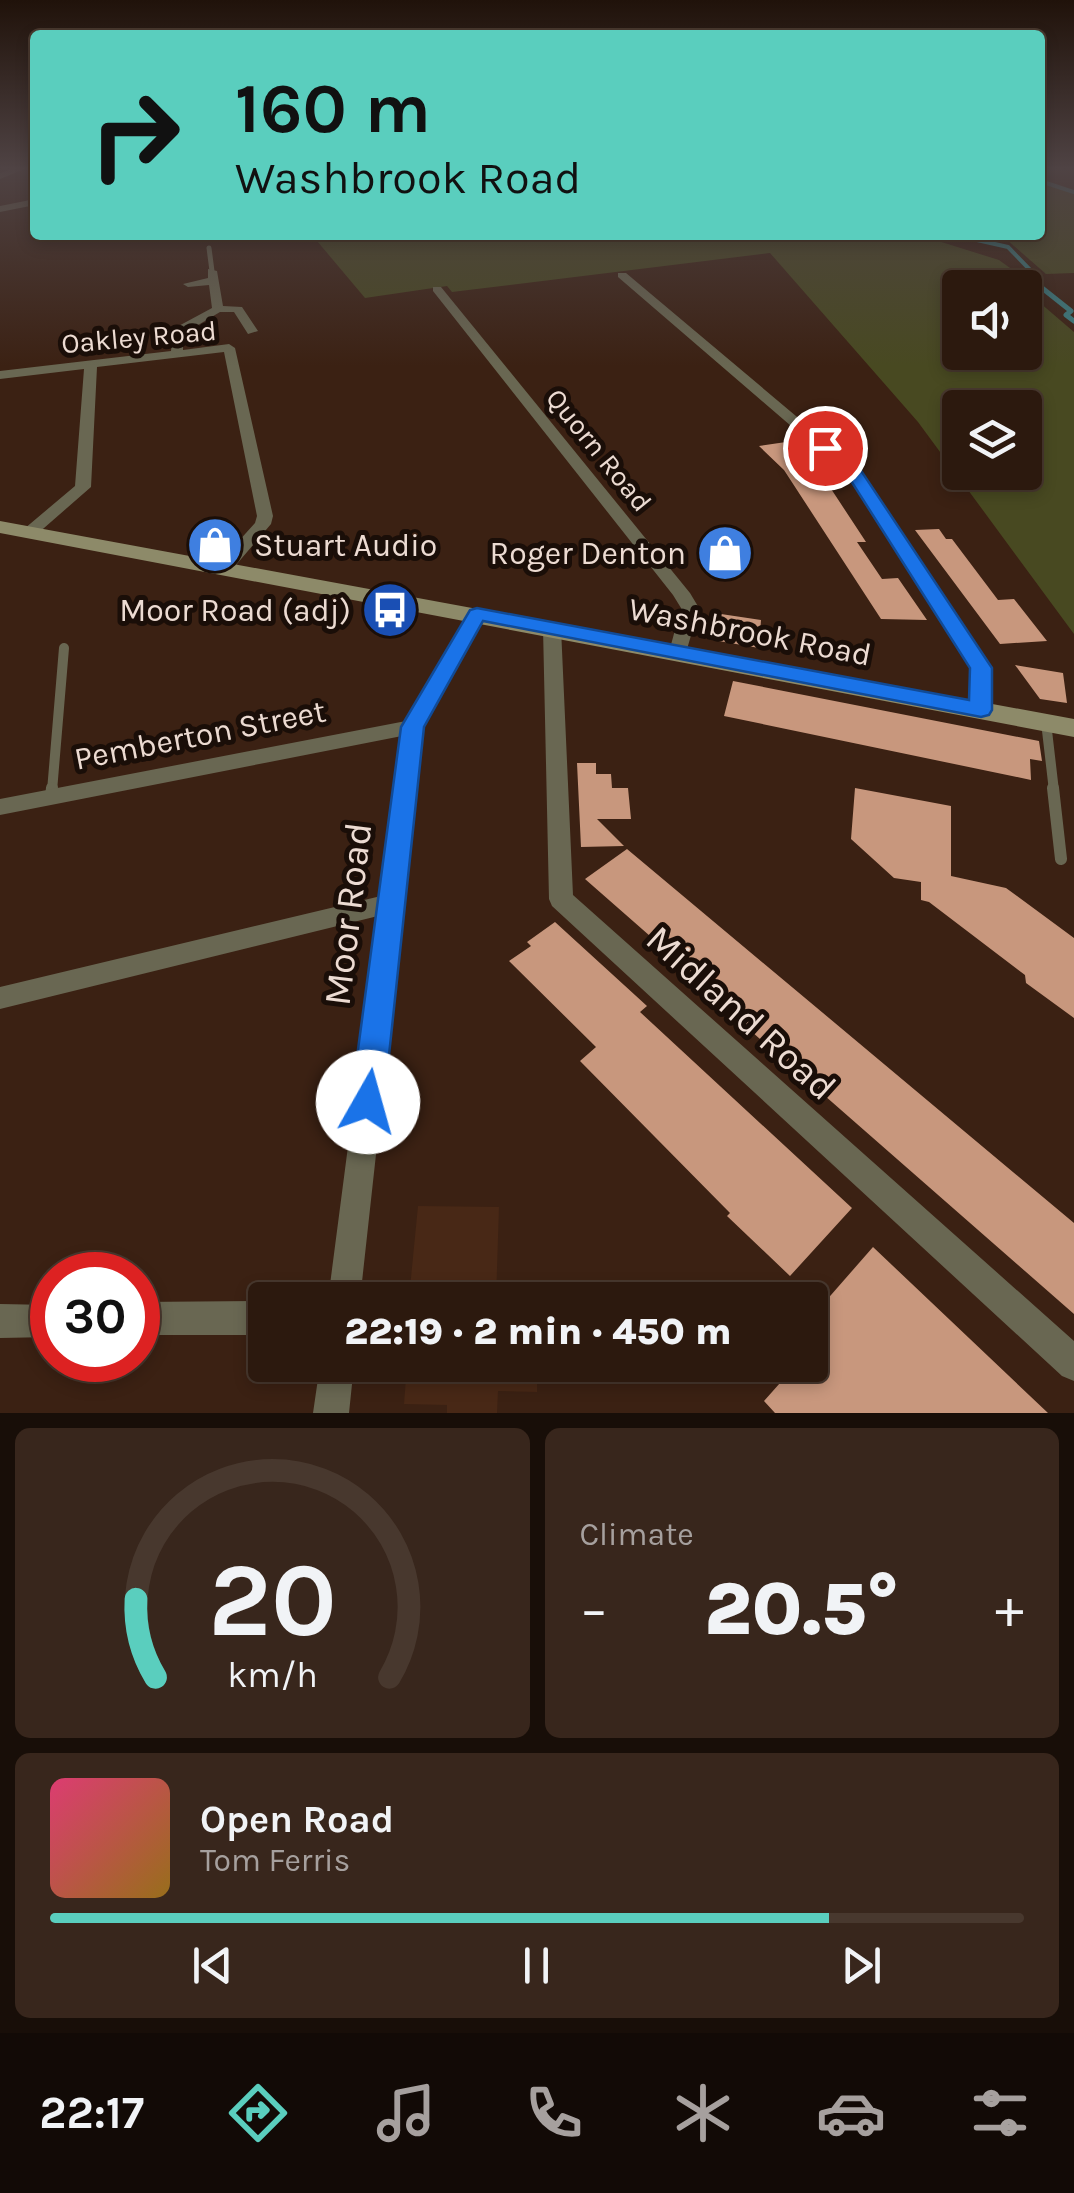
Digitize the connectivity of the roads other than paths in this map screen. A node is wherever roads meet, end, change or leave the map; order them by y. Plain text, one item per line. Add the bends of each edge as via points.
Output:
1 (210, 248) dead end
2 (622, 275) dead end
3 (213, 276) junction
4 (188, 284) dead end
5 (438, 290) dead end
6 (218, 309) junction
7 (252, 332) dead end
8 (177, 354) junction
9 (91, 365) junction
10 (0, 376) edge
11 (0, 527) edge
12 (30, 532) junction
13 (224, 568) junction
14 (477, 614) junction
15 (552, 628) junction
16 (64, 648) dead end
17 (678, 652) junction
18 (981, 710) junction
19 (1046, 722) junction
20 (413, 727) junction
21 (1074, 728) edge
22 (52, 797) junction
23 (0, 808) edge
24 (1061, 859) dead end
25 (392, 903) junction
26 (0, 998) edge
27 (346, 1282) edge
28 (248, 1318) edge
29 (30, 1320) edge
30 (160, 1320) edge
31 (0, 1321) edge
32 (1074, 1364) edge
33 (335, 1382) edge
34 (332, 1413) edge

1 - 3 lane
2 - 18 street via 854,472 981,668
3 - 4 street
3 - 6 street
5 - 17 street, Quorn Road via 681,593 690,608
6 - 7 street via 238,309
6 - 8 street via 177,332
8 - 9 street, Oakley Road
8 - 13 street, Oakley Road via 229,348 264,516
9 - 10 street, Oakley Road
9 - 12 street via 83,487
11 - 12 main road, Washbrook Road
12 - 13 main road, Washbrook Road
13 - 14 main road, Washbrook Road
14 - 15 main road, Washbrook Road
14 - 20 street, Moor Road
15 - 17 main road, Washbrook Road
15 - 32 street, Midland Road via 561,899
16 - 22 lane
17 - 18 main road, Washbrook Road
18 - 19 main road, Washbrook Road
19 - 21 main road, Washbrook Road
19 - 24 lane
20 - 22 street, Pemberton Street
20 - 25 street, Moor Road
22 - 23 street, Pemberton Street
25 - 26 street
25 - 27 street, Moor Road
28 - 30 street
29 - 31 street
33 - 34 street

